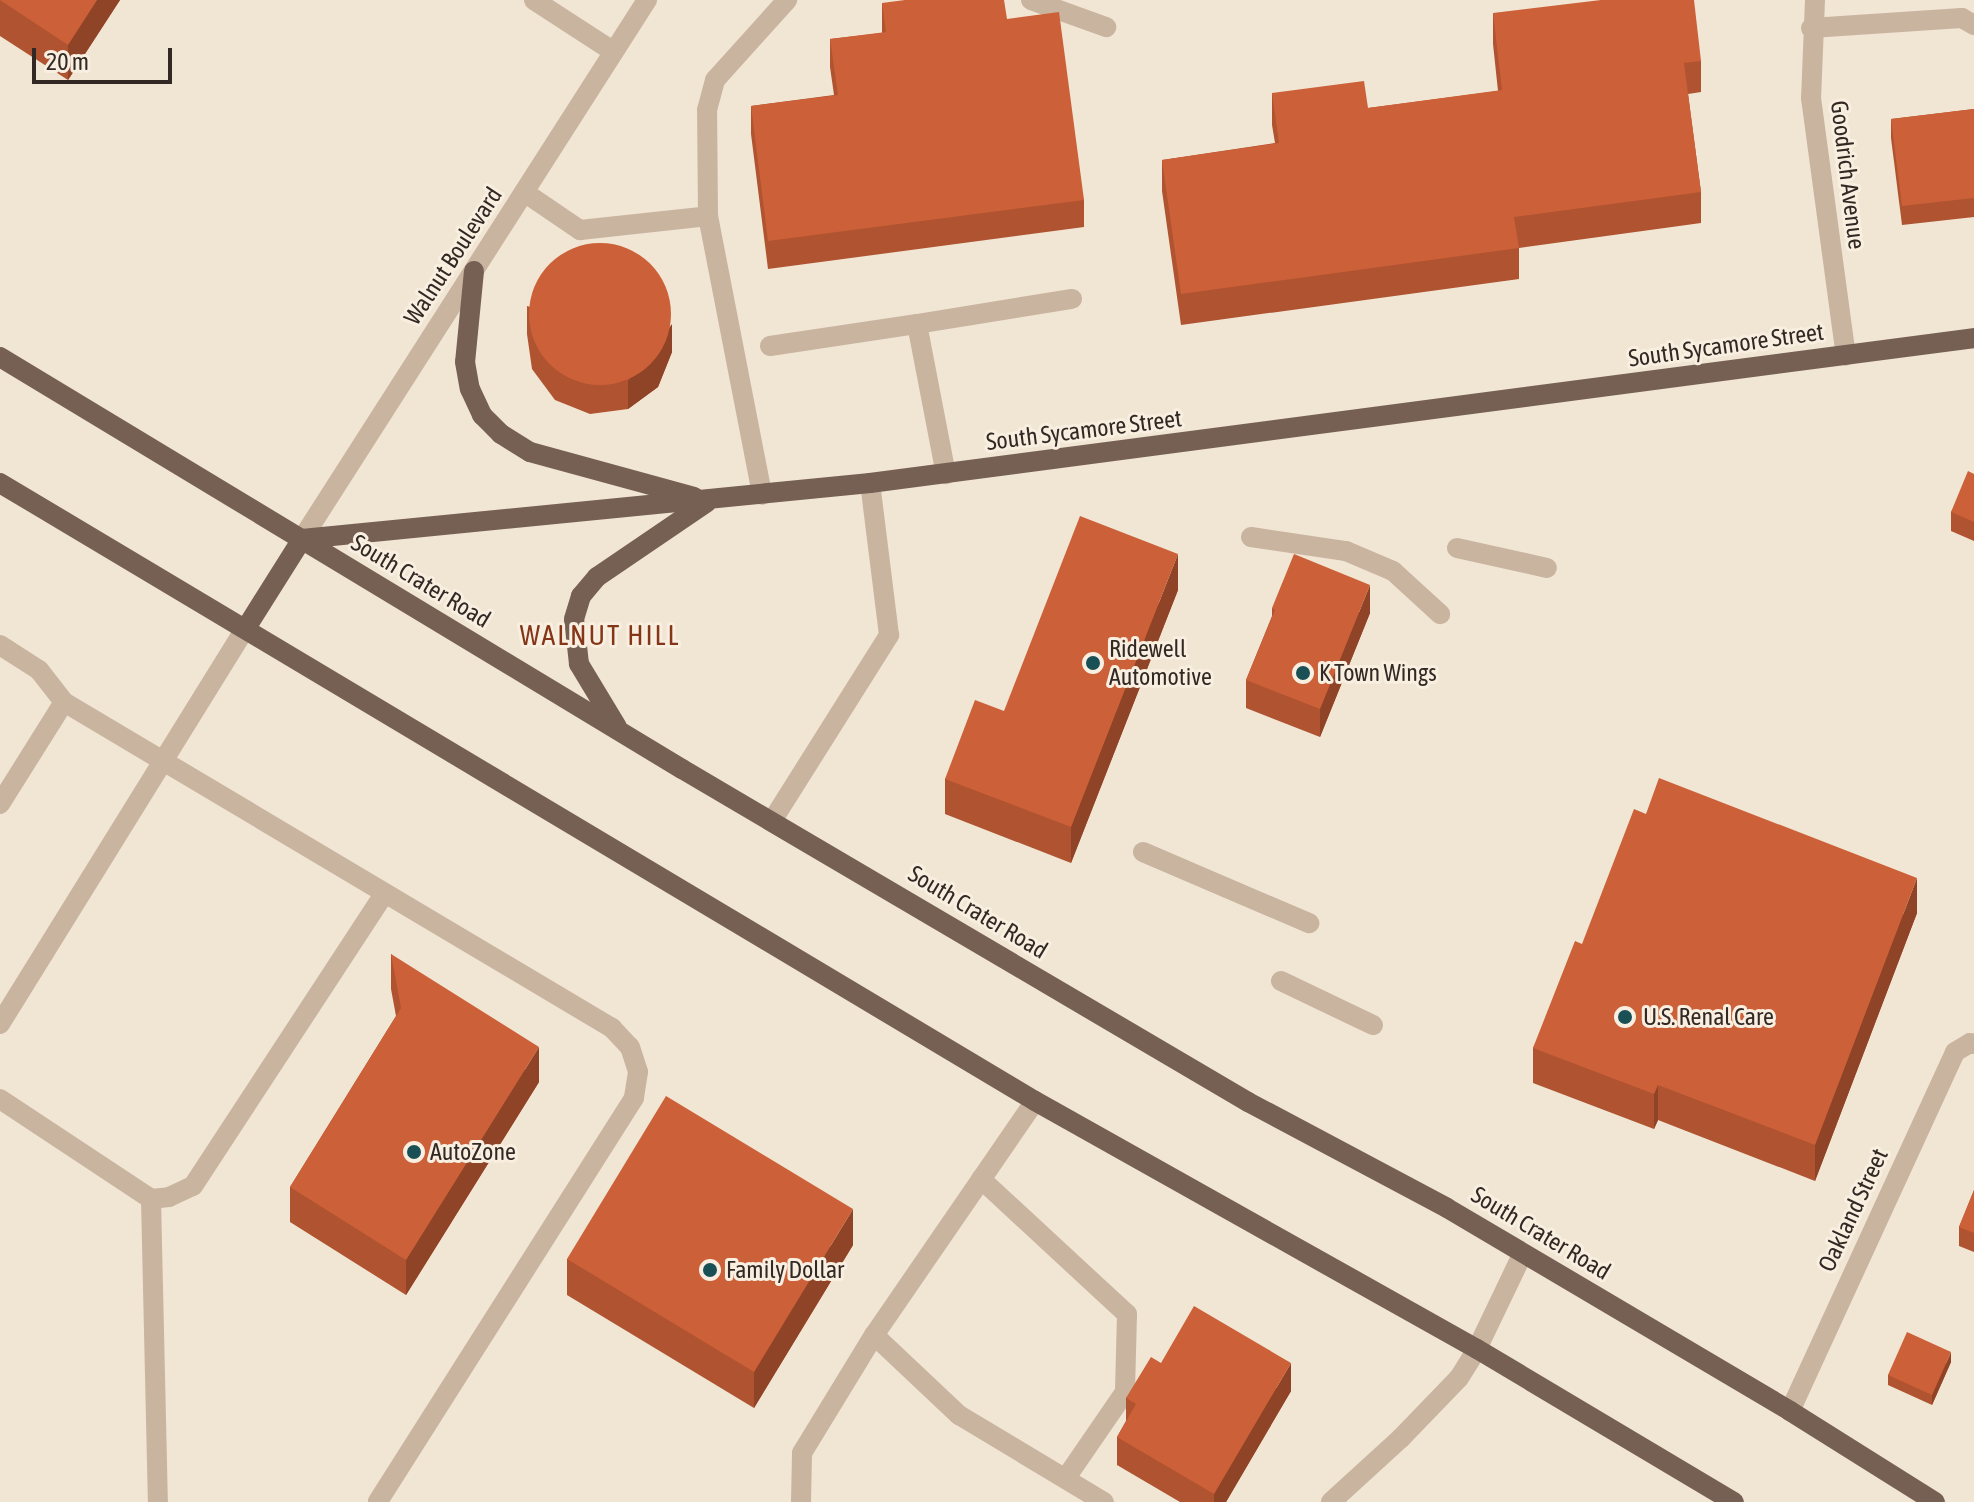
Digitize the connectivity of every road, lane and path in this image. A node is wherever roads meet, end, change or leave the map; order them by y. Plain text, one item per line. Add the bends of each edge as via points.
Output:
1 (534, 0) edge
2 (647, 0) edge
3 (787, 0) edge
4 (1031, 0) edge
5 (1815, 0) edge
6 (1974, 25) edge
7 (1106, 27) dead end
8 (1811, 28) junction
9 (614, 52) junction
10 (524, 192) junction
11 (708, 216) junction
12 (474, 271) junction
13 (1072, 299) dead end
14 (917, 324) junction
15 (1974, 338) edge
16 (770, 346) dead end
17 (1846, 356) junction
18 (0, 357) edge
19 (946, 474) junction
20 (0, 483) edge
21 (870, 483) junction
22 (762, 495) junction
23 (710, 501) junction
24 (1251, 537) dead end
25 (302, 539) junction
26 (1457, 548) dead end
27 (1547, 568) dead end
28 (1440, 614) dead end
29 (246, 628) junction
30 (0, 645) edge
31 (64, 702) junction
32 (620, 732) junction
33 (162, 763) junction
34 (0, 804) edge
35 (772, 821) junction
36 (1143, 852) dead end
37 (384, 894) junction
38 (1309, 923) dead end
39 (1281, 981) dead end
40 (0, 1024) edge
41 (1373, 1025) dead end
42 (1974, 1044) edge
43 (0, 1099) edge
44 (1035, 1101) junction
45 (981, 1179) junction
46 (151, 1199) junction
47 (1523, 1253) junction
48 (874, 1335) junction
49 (1477, 1349) junction
50 (1790, 1411) junction
51 (1066, 1478) junction
52 (158, 1502) edge
53 (378, 1502) edge
54 (801, 1502) edge
55 (1104, 1502) edge
56 (1331, 1502) edge
57 (1734, 1502) edge
58 (1935, 1502) edge

1 - 9 street
2 - 9 street, Walnut Boulevard
3 - 11 street via 715,80 707,110
4 - 7 street
5 - 8 street, Goodrich Avenue
6 - 8 street via 1962,18
8 - 17 street, Goodrich Avenue via 1811,98
9 - 10 street, Walnut Boulevard
10 - 11 street via 580,230
10 - 12 street, Walnut Boulevard
11 - 22 street
12 - 23 main road via 465,362 482,415 501,434 530,452
12 - 25 street, Walnut Boulevard
13 - 14 street
14 - 16 street
14 - 19 street
15 - 17 main road, South Sycamore Street
17 - 19 main road, South Sycamore Street
18 - 25 main road, South Crater Road
19 - 21 main road, South Sycamore Street
20 - 29 main road
21 - 22 main road, South Sycamore Street
21 - 35 street via 889,635
22 - 23 main road, South Sycamore Street
23 - 25 main road, South Sycamore Street
23 - 32 main road via 597,577 581,596 574,619 579,664
24 - 28 street via 1346,551 1393,571
25 - 29 main road
25 - 32 main road, South Crater Road
26 - 27 street
29 - 33 street
29 - 44 main road
30 - 31 street via 39,670
31 - 33 street
31 - 34 street
32 - 35 main road, South Crater Road
33 - 37 street
33 - 40 street
35 - 47 main road, South Crater Road via 1248,1102
36 - 38 street
37 - 46 street via 193,1186
37 - 53 street via 612,1028 630,1047 638,1072 634,1098
39 - 41 street
42 - 50 street, Oakland Street via 1955,1052
43 - 46 street
44 - 45 street
44 - 49 main road
45 - 48 street
45 - 51 street via 1127,1314 1125,1392
46 - 52 street
47 - 49 street
47 - 50 main road, South Crater Road
48 - 51 street via 959,1415
48 - 54 street via 802,1453
49 - 56 street via 1459,1378
49 - 57 main road
50 - 58 main road, South Crater Road
51 - 55 street

